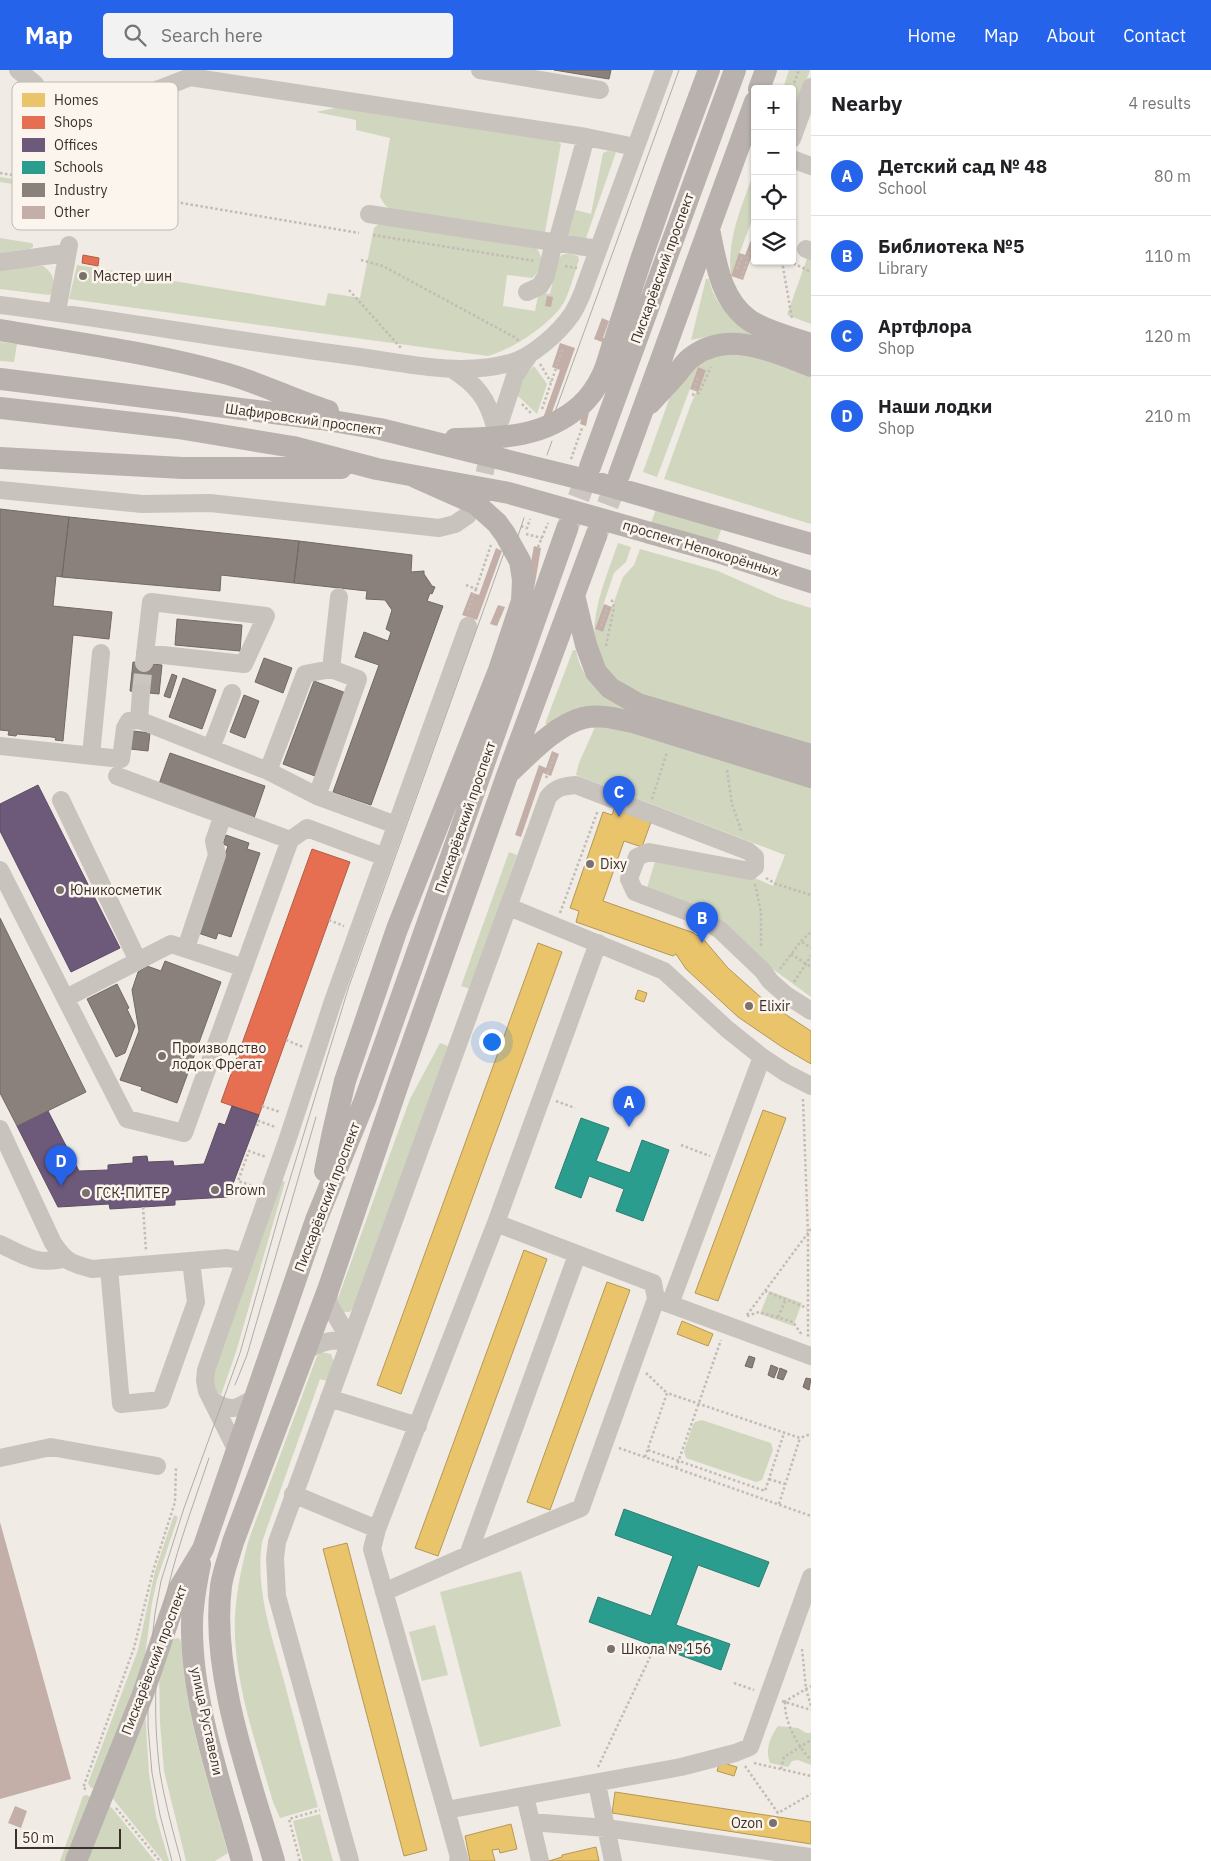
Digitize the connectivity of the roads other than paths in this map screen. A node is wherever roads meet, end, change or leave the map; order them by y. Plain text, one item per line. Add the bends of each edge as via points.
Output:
1 (18, 70) edge
2 (480, 70) edge
3 (664, 70) edge
4 (709, 70) edge
5 (734, 70) edge
6 (766, 70) edge
7 (33, 82) edge
8 (177, 82) edge
9 (761, 85) edge
10 (811, 87) edge
11 (600, 90) dead end
12 (751, 113) edge
13 (795, 130) edge
14 (586, 137) junction
15 (634, 148) junction
16 (796, 160) edge
17 (811, 166) edge
18 (369, 214) dead end
19 (709, 229) junction
20 (556, 242) junction
21 (598, 249) junction
22 (0, 262) edge
23 (527, 292) dead end
24 (0, 305) edge
25 (57, 312) junction
26 (10, 332) edge
27 (811, 344) edge
28 (531, 353) junction
29 (811, 366) edge
30 (452, 369) junction
31 (6, 380) edge
32 (4, 409) edge
33 (643, 411) junction
34 (380, 429) junction
35 (424, 439) junction
36 (1, 458) edge
37 (377, 469) junction
38 (604, 475) junction
39 (415, 477) junction
40 (0, 490) edge
41 (468, 515) dead end
42 (593, 526) junction
43 (567, 529) tunnel mouth
44 (811, 544) edge
45 (811, 582) edge
46 (574, 595) junction
47 (339, 597) dead end
48 (467, 621) road end
49 (101, 653) dead end
50 (145, 658) joint
51 (331, 669) junction
52 (141, 692) tunnel mouth
53 (232, 693) dead end
54 (139, 720) junction
55 (0, 746) edge
56 (211, 748) junction
57 (91, 755) junction
58 (811, 755) edge
59 (268, 771) junction
60 (508, 773) junction
61 (117, 776) junction
62 (811, 777) edge
63 (317, 796) junction
64 (61, 800) dead end
65 (223, 815) junction
66 (396, 825) junction
67 (290, 840) junction
68 (385, 857) junction
69 (0, 870) edge
70 (509, 906) junction
71 (173, 943) junction
72 (598, 943) junction
73 (138, 961) junction
74 (244, 968) junction
75 (66, 998) junction
76 (811, 1011) edge
77 (762, 1057) junction
78 (807, 1084) edge
79 (0, 1129) edge
80 (316, 1220) junction
81 (496, 1224) junction
82 (0, 1244) edge
83 (577, 1255) junction
84 (64, 1259) junction
85 (192, 1261) junction
86 (244, 1261) junction
87 (109, 1268) junction
88 (328, 1290) junction
89 (663, 1301) junction
90 (350, 1340) junction
91 (306, 1351) junction
92 (811, 1356) edge
93 (257, 1396) junction
94 (329, 1398) junction
95 (213, 1401) junction
96 (418, 1426) junction
97 (237, 1452) junction
98 (0, 1458) edge
99 (157, 1466) dead end
100 (293, 1494) junction
101 (377, 1529) junction
102 (203, 1549) junction
103 (468, 1555) junction
104 (811, 1577) edge
105 (221, 1585) joint
106 (384, 1592) junction
107 (805, 1615) edge
108 (597, 1784) junction
109 (525, 1796) junction
110 (446, 1810) junction
111 (531, 1822) junction
112 (606, 1828) junction
113 (811, 1857) edge
114 (76, 1861) edge
115 (242, 1861) edge
116 (274, 1861) edge
117 (350, 1861) edge
118 (459, 1861) edge
119 (540, 1861) edge
120 (613, 1861) edge

1 - 7 street
2 - 11 street
3 - 15 street
4 - 35 main road via 602,376 592,394 571,413 539,431 520,436
5 - 38 main road, Пискарёвский проспект
6 - 9 main road
8 - 14 street via 190,77
10 - 13 street
12 - 19 main road
14 - 15 street
14 - 20 street
15 - 21 street
16 - 17 street
18 - 20 street
19 - 27 main road via 723,285 734,306 750,320
19 - 33 main road
20 - 21 street
20 - 23 street via 546,276 540,286
21 - 28 street via 572,314 555,335
22 - 25 street via 68,249
24 - 25 street
25 - 30 street
26 - 34 main road via 200,367 258,384
28 - 30 street via 513,363
28 - 30 street via 515,376 501,419 495,426 484,398 464,376
29 - 33 main road via 765,348 719,345 692,357
31 - 34 main road, Шафировский проспект
32 - 37 main road, Шафировский проспект via 188,429 293,446
33 - 38 main road
34 - 35 main road, Шафировский проспект
35 - 38 main road, Шафировский проспект
36 - 37 main road via 182,468
37 - 39 main road, Шафировский проспект
38 - 44 main road
39 - 42 main road, Шафировский проспект via 509,494
39 - 80 main road via 464,498 497,523 520,561 522,601 499,670 397,928 345,1081
40 - 41 street via 142,504 210,503 439,528 455,524
42 - 45 main road, проспект Непокорённых via 721,552
42 - 46 main road, Пискарёвский проспект
43 - 80 main road, Пискарёвский проспект via 365,1100
46 - 58 main road via 592,663 610,688 638,704
46 - 60 main road, Пискарёвский проспект
47 - 51 street
48 - 66 street
49 - 57 street
50 - 50 street via 151,602 266,616 244,664
51 - 59 street via 305,674
51 - 63 street via 358,679
52 - 54 street
53 - 56 street
54 - 56 street
54 - 61 street via 129,721 125,728
55 - 57 street
56 - 59 street
57 - 61 street
59 - 63 street
60 - 62 main road via 553,732 582,718 603,717 633,722
60 - 88 main road, Пискарёвский проспект
61 - 65 street
63 - 66 street
64 - 73 street
65 - 67 street
65 - 71 street via 214,841 217,855
66 - 68 street
67 - 68 street via 308,828
67 - 74 street
68 - 86 street
69 - 75 street
70 - 72 street
70 - 76 street via 548,798 562,786 576,785 748,850 755,856 756,867 750,870 649,852 637,857 629,879 635,892 694,914 720,930 770,981
70 - 90 street
71 - 73 street
71 - 74 street
72 - 77 street via 664,972
72 - 81 street
73 - 75 street
74 - 75 street via 184,1133 127,1119
77 - 78 street
77 - 89 street via 723,1161
79 - 84 street via 53,1243
80 - 93 main road, Пискарёвский проспект
81 - 83 street
81 - 96 street
82 - 84 street via 32,1260 49,1262
83 - 89 street via 653,1282
83 - 103 street
84 - 87 street via 92,1269
85 - 86 street via 226,1258
85 - 87 street
85 - 87 street via 196,1302 162,1400 121,1404
86 - 95 street via 206,1370 207,1392
88 - 90 street via 329,1304
88 - 91 main road, Пискарёвский проспект
89 - 92 street
89 - 103 street via 634,1361 581,1508
90 - 91 street via 331,1340
90 - 94 street
91 - 105 main road, Пискарёвский проспект via 233,1542
93 - 95 street via 234,1408 226,1408
93 - 97 main road, Пискарёвский проспект
94 - 96 street
94 - 100 street
95 - 97 street
96 - 101 street
97 - 102 main road, Пискарёвский проспект
98 - 99 street via 50,1447
100 - 101 street
100 - 117 street via 277,1542 278,1596
101 - 106 street via 372,1548
102 - 114 main road, Пискарёвский проспект via 179,1590 143,1694
102 - 115 main road, улица Руставели via 192,1624 194,1666 200,1704
103 - 106 street
104 - 107 street
105 - 116 main road, улица Руставели via 222,1664
106 - 110 street
107 - 108 street via 750,1747 738,1757
108 - 109 street
108 - 112 street
109 - 110 street
109 - 111 street
110 - 118 street
111 - 112 street
111 - 119 street
112 - 113 street
112 - 120 street

